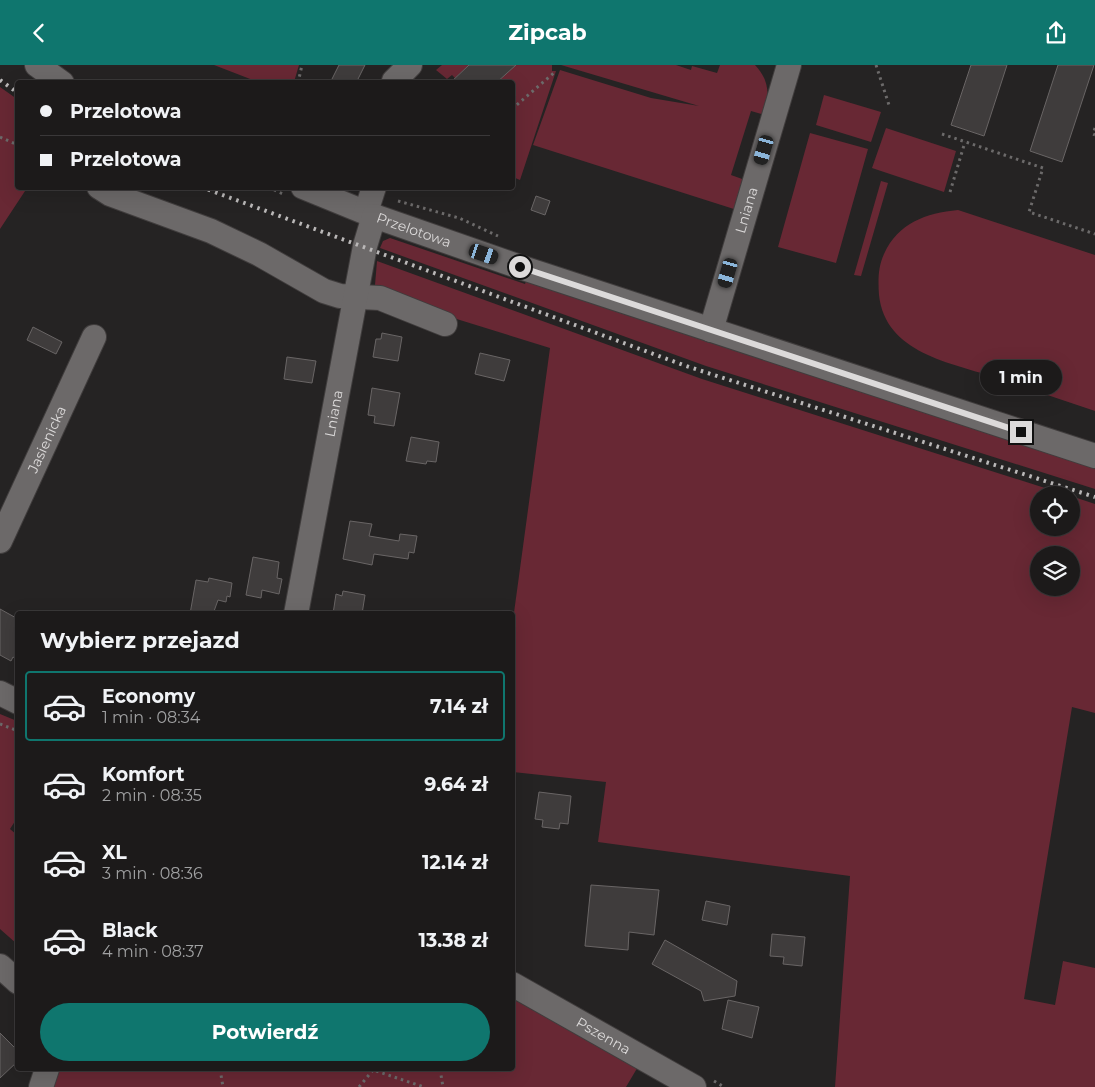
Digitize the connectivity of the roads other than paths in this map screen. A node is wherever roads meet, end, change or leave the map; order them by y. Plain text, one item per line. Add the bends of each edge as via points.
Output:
1 (37, 65) edge
2 (781, 70) edge
3 (58, 80) edge
4 (106, 190) edge
5 (310, 190) edge
6 (383, 193) edge
7 (370, 214) junction
8 (356, 296) junction
9 (445, 325) dead end
10 (711, 331) junction
11 (94, 337) dead end
12 (1095, 456) edge
13 (0, 541) edge
14 (297, 611) edge
15 (0, 693) edge
16 (15, 700) edge
17 (0, 966) edge
18 (15, 978) edge
19 (515, 987) edge
20 (47, 1071) edge
21 (41, 1087) edge
22 (694, 1087) edge

1 - 3 street
2 - 10 street, Lniana
4 - 8 street via 212,231 324,291
5 - 7 street, Przelotowa
6 - 7 street, Lniana
7 - 8 street, Lniana
7 - 10 street, Przelotowa
8 - 9 street via 380,298
8 - 14 street, Lniana
10 - 12 street, Przelotowa
11 - 13 street, Jasienicka
15 - 16 street
17 - 18 street
19 - 22 street, Pszenna
20 - 21 street

